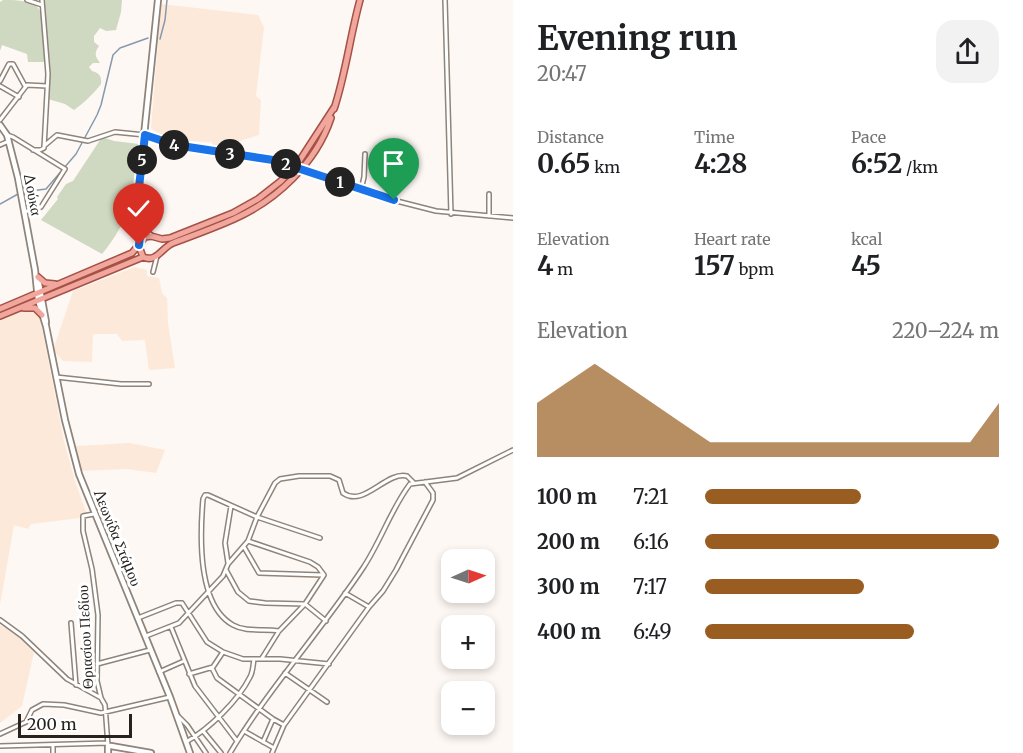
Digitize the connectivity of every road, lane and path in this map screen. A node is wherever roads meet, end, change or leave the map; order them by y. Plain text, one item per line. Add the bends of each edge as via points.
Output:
1 (27, 0) edge
2 (158, 0) edge
3 (360, 0) edge
4 (445, 0) edge
5 (42, 2) edge
6 (14, 57) dead end
7 (0, 64) edge
8 (13, 64) junction
9 (7, 67) junction
10 (0, 81) edge
11 (0, 86) edge
12 (25, 86) junction
13 (47, 86) junction
14 (19, 97) junction
15 (335, 106) junction
16 (0, 123) edge
17 (7, 135) junction
18 (145, 135) junction
19 (9, 141) junction
20 (397, 144) dead end
21 (0, 145) edge
22 (44, 146) junction
23 (33, 150) junction
24 (365, 154) dead end
25 (361, 190) junction
26 (489, 194) dead end
27 (394, 200) junction
28 (24, 212) junction
29 (451, 214) junction
30 (489, 216) junction
31 (513, 218) edge
32 (136, 220) junction
33 (154, 237) junction
34 (139, 244) junction
35 (159, 254) junction
36 (144, 257) junction
37 (35, 270) junction
38 (38, 277) junction
39 (65, 282) junction
40 (40, 296) junction
41 (0, 309) edge
42 (14, 310) junction
43 (42, 315) junction
44 (0, 316) edge
45 (46, 326) junction
46 (56, 377) junction
47 (149, 384) dead end
48 (513, 450) edge
49 (413, 482) junction
50 (424, 482) junction
51 (231, 506) junction
52 (94, 513) junction
53 (257, 517) junction
54 (320, 538) dead end
55 (248, 541) junction
56 (244, 547) junction
57 (228, 564) junction
58 (226, 570) junction
59 (324, 575) junction
60 (208, 590) junction
61 (345, 593) junction
62 (304, 604) junction
63 (369, 607) junction
64 (188, 612) junction
65 (138, 618) junction
66 (0, 620) edge
67 (326, 621) junction
68 (70, 623) dead end
69 (171, 627) junction
70 (279, 631) junction
71 (144, 637) junction
72 (150, 650) junction
73 (223, 652) junction
74 (262, 658) junction
75 (254, 659) junction
76 (184, 661) junction
77 (294, 661) junction
78 (97, 664) junction
79 (329, 664) junction
80 (212, 668) junction
81 (159, 672) junction
82 (285, 673) junction
83 (189, 674) junction
84 (75, 685) junction
85 (309, 690) junction
86 (239, 693) junction
87 (170, 697) junction
88 (100, 698) junction
89 (327, 702) dead end
90 (260, 709) junction
91 (106, 712) junction
92 (177, 715) junction
93 (218, 716) junction
94 (273, 719) junction
95 (284, 725) junction
96 (203, 730) junction
97 (244, 731) junction
98 (0, 734) edge
99 (195, 737) junction
100 (237, 741) junction
101 (186, 742) junction
102 (263, 742) junction
103 (53, 745) junction
104 (109, 745) junction
105 (0, 746) edge
106 (274, 748) junction
107 (53, 753) edge
108 (110, 753) edge
109 (151, 753) edge
110 (190, 753) edge
111 (206, 753) edge
112 (221, 753) edge
113 (230, 753) edge
114 (272, 753) edge

1 - 5 street
2 - 18 main road
3 - 15 main road
4 - 29 street
5 - 13 street
6 - 8 street
7 - 9 street
8 - 9 street
8 - 12 street
9 - 10 street
11 - 14 street
12 - 13 street
12 - 14 street
13 - 22 street
14 - 16 street
15 - 33 main road via 300,160 264,195 247,206 166,239
15 - 35 main road via 316,149 279,190 235,219 169,245
16 - 17 main road, Δούκα
17 - 19 main road, Δούκα
17 - 23 street
18 - 22 street via 115,132 88,141 60,134
18 - 25 street, bridge via 175,145 282,163
18 - 32 main road
19 - 21 street
19 - 28 main road, Δούκα
20 - 27 street
22 - 23 street
23 - 28 street via 65,169 41,207
24 - 25 street
25 - 27 street
26 - 30 street
27 - 29 street
28 - 37 main road, Δούκα
29 - 30 street
30 - 31 street
32 - 33 main road via 143,231
32 - 34 main road
33 - 34 main road via 143,238
33 - 35 main road via 161,244
34 - 36 main road
34 - 39 main road via 129,255
35 - 36 main road via 151,259
35 - 36 street via 153,272
36 - 40 main road
37 - 38 main road, Δούκα
37 - 40 main road, Δούκα
38 - 39 main road via 50,285
38 - 40 main road, Δούκα
39 - 40 main road
40 - 41 main road
40 - 42 main road
40 - 43 main road, Λεωνίδα Στάμου
40 - 45 main road, Λεωνίδα Στάμου
42 - 43 main road via 33,307
42 - 44 main road
43 - 45 main road, Λεωνίδα Στάμου
45 - 46 main road, Λεωνίδα Στάμου
46 - 47 street
46 - 52 main road, Λεωνίδα Στάμου via 72,448
48 - 50 street via 457,478
49 - 50 street
49 - 53 street via 407,476 395,476 369,492 350,496 343,493 336,477 286,477 275,483
49 - 61 street
50 - 63 street via 434,496 432,505 396,570
51 - 53 street
51 - 57 street via 225,543
51 - 60 street via 208,495 203,499 201,548
52 - 65 main road, Λεωνίδα Στάμου
52 - 78 street, Θριασίου Πεδίου via 83,516 82,525 98,615
53 - 54 street
53 - 55 street
55 - 56 street
55 - 59 street via 310,562
56 - 57 street
56 - 59 street via 259,573
57 - 58 street
58 - 60 street
58 - 62 street via 238,592 249,601
59 - 62 street
60 - 64 street
60 - 70 street via 231,624
61 - 63 street
61 - 67 street
62 - 67 street
62 - 70 street
63 - 79 street
64 - 65 street via 180,602
64 - 69 street
64 - 73 street via 207,642
65 - 71 main road, Λεωνίδα Στάμου
66 - 84 street
67 - 77 street
68 - 84 street
69 - 71 street
69 - 76 street
70 - 74 street
71 - 72 main road, Λεωνίδα Στάμου
72 - 78 street
72 - 81 main road, Λεωνίδα Στάμου
73 - 75 street
73 - 80 street
74 - 75 street
74 - 77 street
75 - 86 street via 250,676
76 - 81 street
76 - 83 street
77 - 79 street
77 - 82 street
78 - 88 street, Θριασίου Πεδίου
79 - 85 street
80 - 83 street
80 - 86 street via 217,678
81 - 87 main road, Λεωνίδα Στάμου
82 - 85 street
82 - 90 street
83 - 93 street
84 - 88 street
85 - 89 street
85 - 95 street
86 - 90 street
86 - 93 street
87 - 91 street
87 - 92 main road, Λεωνίδα Στάμου
88 - 91 street, Θριασίου Πεδίου
90 - 94 street
90 - 97 street
91 - 98 street via 43,704 33,710 26,722
91 - 104 street, Θριασίου Πεδίου
92 - 99 street
92 - 101 main road, Λεωνίδα Στάμου
93 - 96 street
93 - 100 street
94 - 95 street
94 - 102 street
95 - 106 street
96 - 99 street
96 - 112 street
97 - 100 street
97 - 102 street
99 - 101 street
99 - 111 street
100 - 113 street
101 - 110 main road, Λεωνίδα Στάμου
102 - 106 street
103 - 104 street
103 - 105 street
103 - 107 street
104 - 108 main road
104 - 109 main road
106 - 114 street

